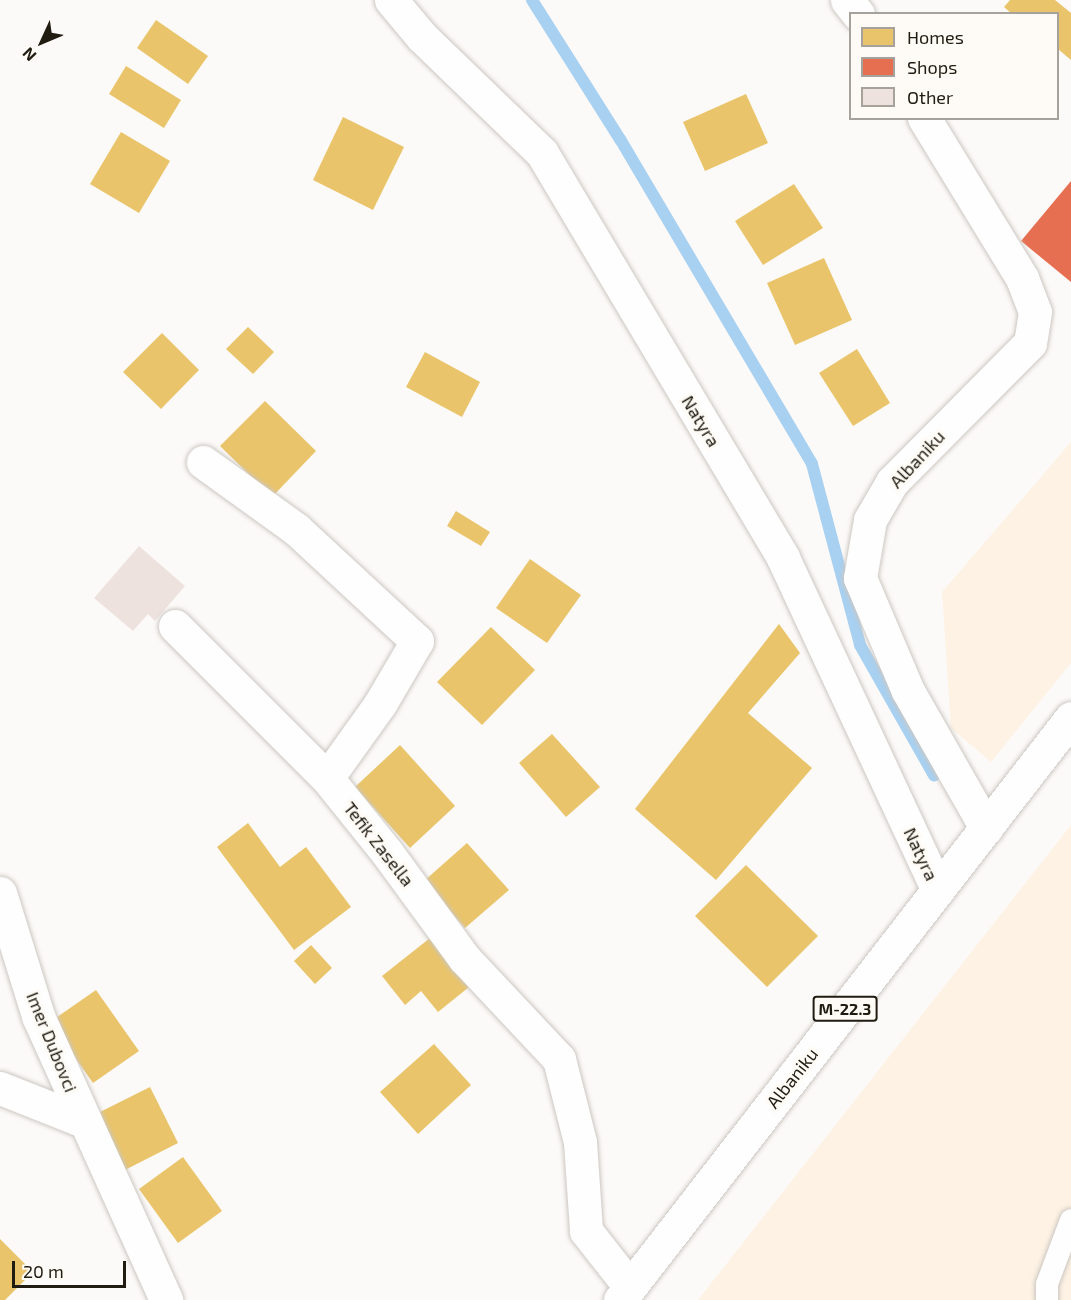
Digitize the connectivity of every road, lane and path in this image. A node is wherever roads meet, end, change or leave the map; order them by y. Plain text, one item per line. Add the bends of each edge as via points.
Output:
1 (391, 0) edge
2 (847, 0) edge
3 (856, 12) edge
4 (925, 120) edge
5 (203, 462) dead end
6 (175, 626) dead end
7 (1071, 718) edge
8 (327, 778) junction
9 (986, 828) junction
10 (938, 890) junction
11 (0, 893) edge
12 (0, 1088) edge
13 (86, 1122) junction
14 (1071, 1221) edge
15 (625, 1294) edge
16 (166, 1300) edge
17 (1047, 1300) edge

1 - 10 street, Natyra via 423,37 542,153 783,558
2 - 3 street
4 - 9 street, Albaniku via 1022,279 1035,312 1030,343 892,482 870,520 860,578 908,691
5 - 8 street via 296,529 417,641 380,704
6 - 8 street, Tefik Zasella
7 - 9 street, Albaniku / M-22.3
8 - 15 street, Tefik Zasella via 464,958 559,1059 580,1142 586,1231
9 - 10 street, Albaniku / M-22.3
10 - 15 street, Albaniku / M-22.3
11 - 13 street, Imer Dubovci via 38,1016
12 - 13 street, Imer Dubovci
13 - 16 street, Imer Dubovci
14 - 17 lane via 1047,1284

